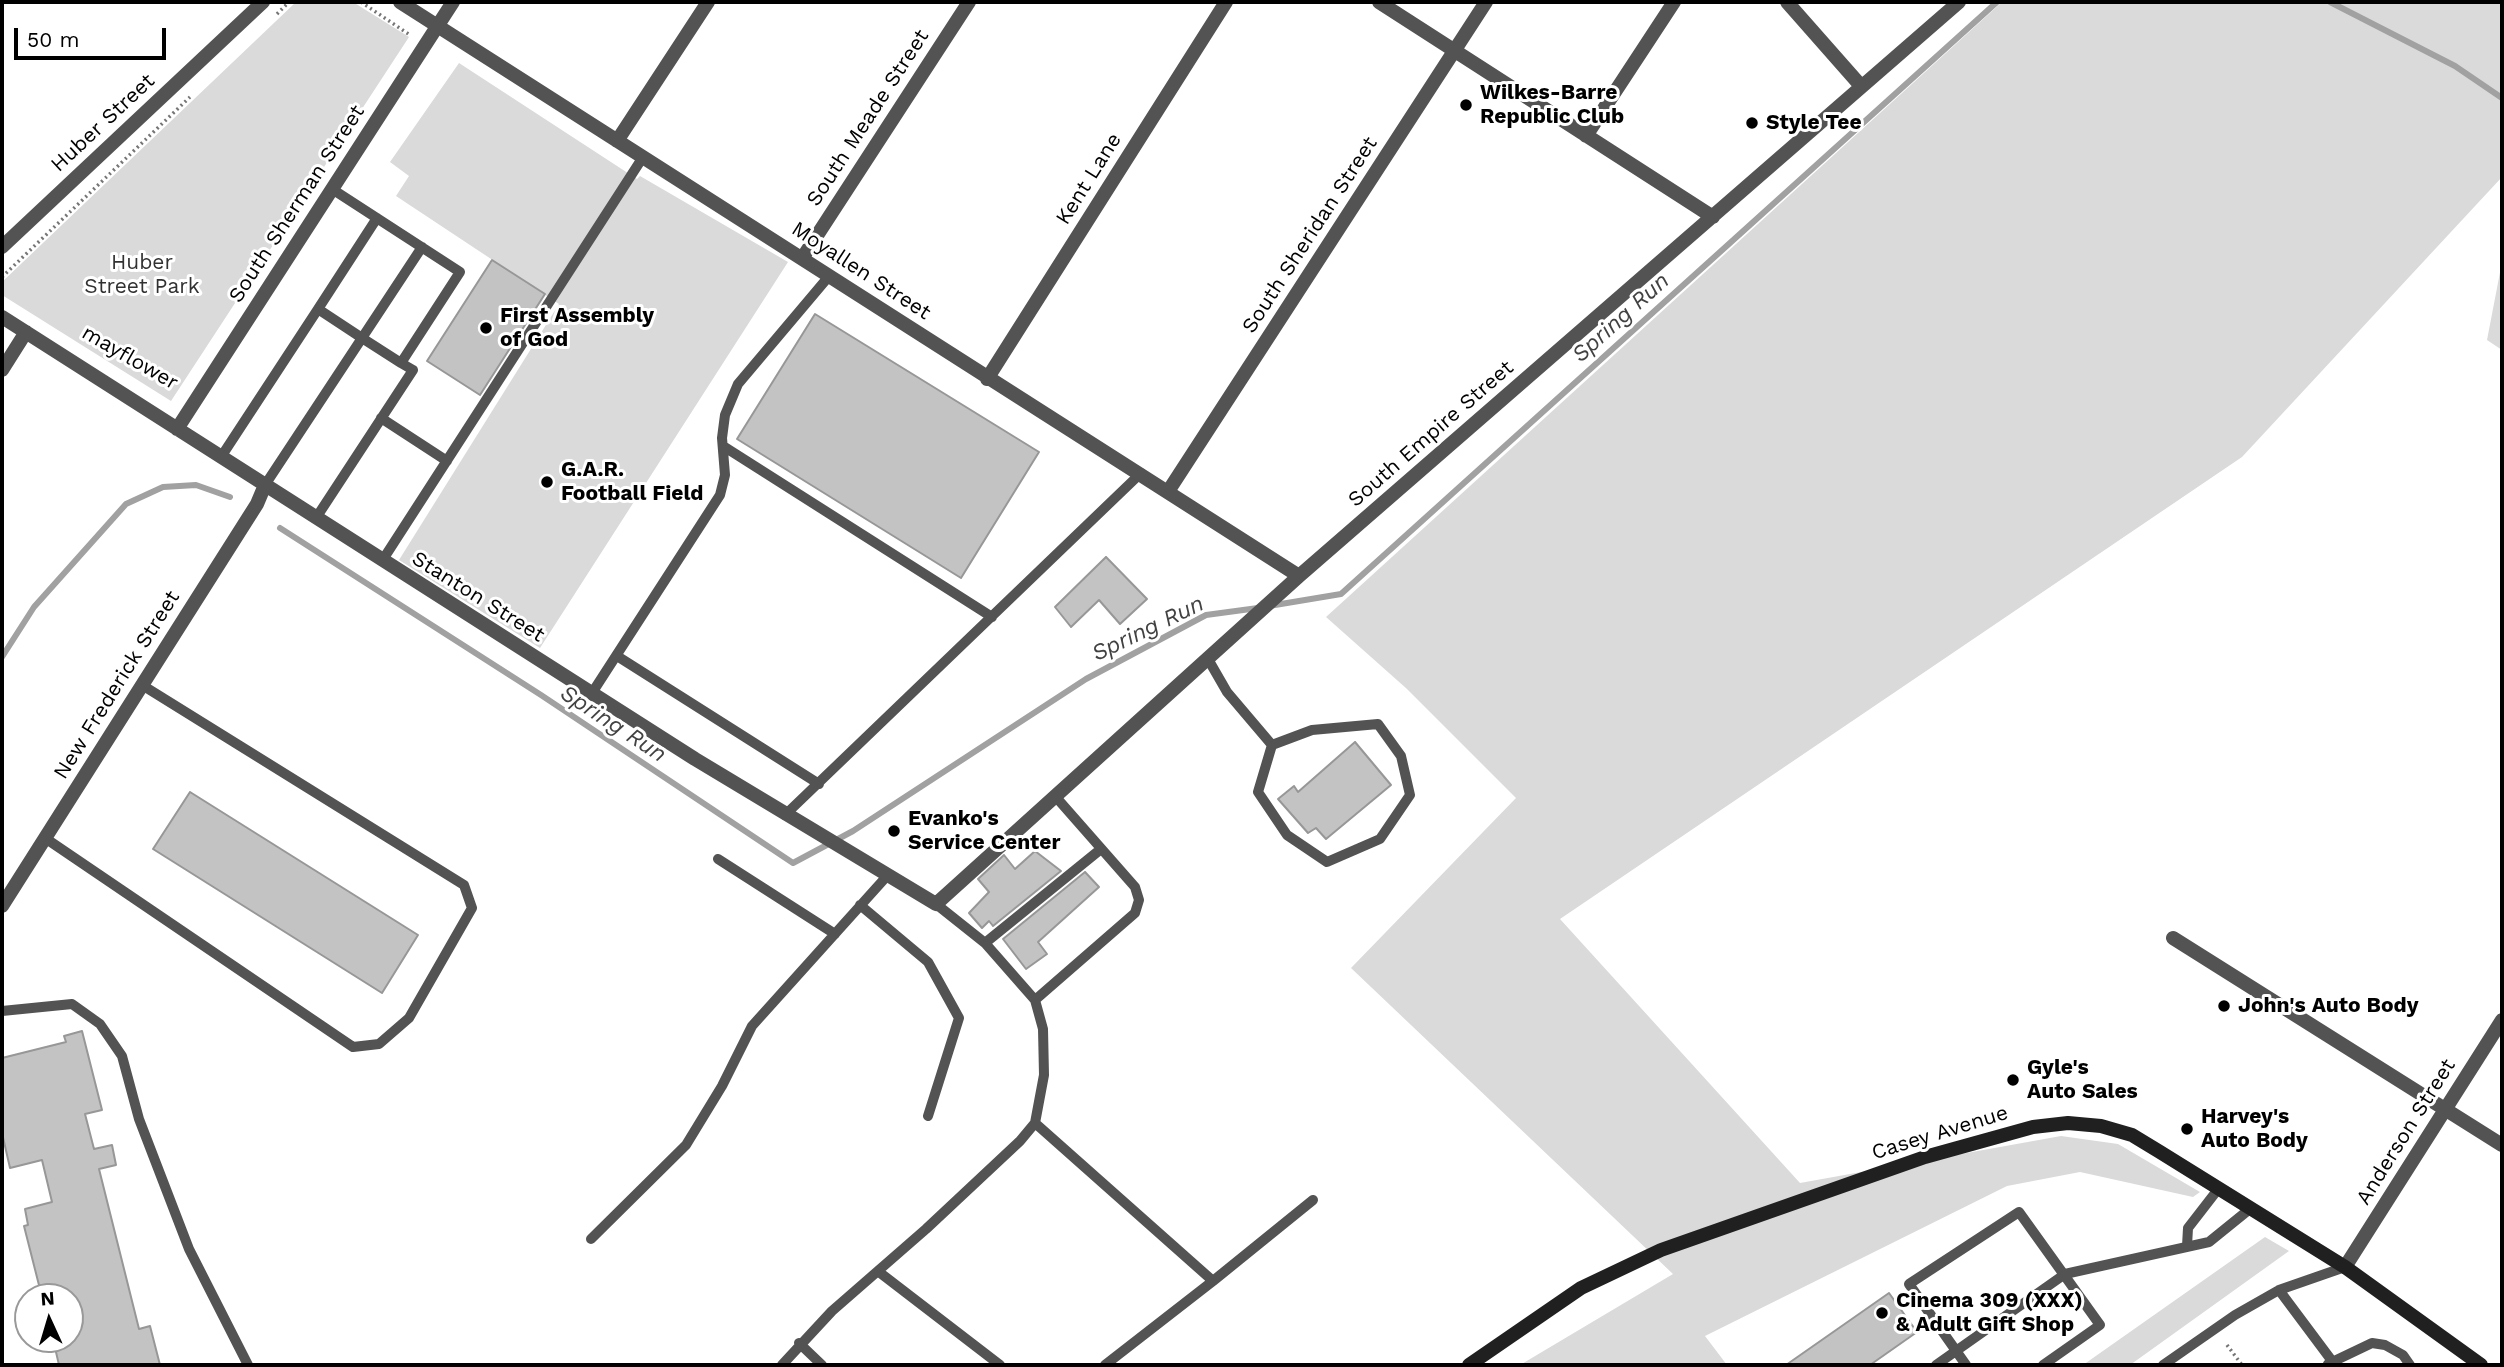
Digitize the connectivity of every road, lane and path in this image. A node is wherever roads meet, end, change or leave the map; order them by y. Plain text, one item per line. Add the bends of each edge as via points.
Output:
1 (263, 2) edge
2 (289, 2) edge
3 (361, 2) edge
4 (400, 2) edge
5 (453, 2) edge
6 (708, 2) edge
7 (969, 2) edge
8 (1226, 2) edge
9 (1379, 2) edge
10 (1486, 2) edge
11 (1674, 2) edge
12 (1787, 2) edge
13 (1959, 2) edge
14 (270, 20) dead end
15 (438, 25) junction
16 (409, 37) dead end
17 (1455, 50) junction
18 (1861, 86) junction
19 (192, 95) dead end
20 (1586, 136) junction
21 (617, 141) junction
22 (643, 157) junction
23 (332, 189) junction
24 (1713, 217) junction
25 (377, 218) junction
26 (2, 247) edge
27 (422, 247) junction
28 (803, 257) junction
29 (830, 275) junction
30 (2, 277) edge
31 (318, 309) junction
32 (2, 317) edge
33 (26, 332) junction
34 (362, 338) junction
35 (401, 363) junction
36 (2, 370) edge
37 (988, 379) junction
38 (382, 418) junction
39 (177, 429) junction
40 (723, 446) junction
41 (221, 457) junction
42 (447, 461) junction
43 (1141, 473) junction
44 (265, 485) junction
45 (1169, 490) junction
46 (316, 518) junction
47 (382, 561) junction
48 (1299, 576) junction
49 (992, 617) junction
50 (617, 656) junction
51 (1208, 659) junction
52 (142, 685) junction
53 (592, 693) junction
54 (1272, 745) junction
55 (819, 783) junction
56 (1055, 796) junction
57 (785, 815) junction
58 (45, 838) junction
59 (1101, 849) junction
60 (718, 859) dead end
61 (887, 876) junction
62 (936, 904) junction
63 (860, 905) junction
64 (2, 906) edge
65 (835, 934) junction
66 (2173, 938) dead end
67 (985, 943) junction
68 (1035, 1000) junction
69 (2, 1011) edge
70 (2502, 1020) edge
71 (2445, 1108) junction
72 (928, 1116) dead end
73 (1035, 1123) junction
74 (2502, 1145) edge
75 (2220, 1188) junction
76 (1313, 1200) dead end
77 (2251, 1208) junction
78 (591, 1239) dead end
79 (2187, 1246) junction
80 (2345, 1267) junction
81 (879, 1272) junction
82 (2065, 1274) junction
83 (1213, 1281) junction
84 (2279, 1290) junction
85 (799, 1343) junction
86 (2227, 1345) dead end
87 (1956, 1351) junction
88 (2331, 1364) edge
89 (248, 1365) edge
90 (782, 1365) edge
91 (822, 1365) edge
92 (1000, 1365) edge
93 (1105, 1365) edge
94 (1469, 1365) edge
95 (1936, 1365) edge
96 (1966, 1365) edge
97 (2043, 1365) edge
98 (2163, 1365) edge
99 (2242, 1365) edge
100 (2410, 1365) edge
101 (2481, 1365) edge

1 - 26 street, Huber Street
2 - 14 path
3 - 16 path via 411,33
4 - 15 street, Moyallen Street
5 - 15 street, South Sherman Street
6 - 21 street
7 - 28 street, South Meade Street
8 - 37 street, Kent Lane
9 - 17 street
10 - 17 street, South Sheridan Street
11 - 20 street
12 - 18 street
13 - 18 street, South Empire Street
15 - 21 street, Moyallen Street
15 - 23 street, South Sherman Street
17 - 20 street
17 - 45 street, South Sheridan Street
18 - 24 street, South Empire Street
19 - 30 path
20 - 24 street
21 - 22 street, Moyallen Street
22 - 28 street, Moyallen Street
22 - 42 lane
23 - 25 lane
23 - 39 street, South Sherman Street
24 - 48 street, South Empire Street
25 - 27 lane
25 - 31 lane
27 - 34 lane
27 - 35 lane via 460,272
28 - 29 street, Moyallen Street
29 - 37 street, Moyallen Street
29 - 40 lane via 738,384 725,415
31 - 34 lane
31 - 41 lane
32 - 33 street, Stanton Street
33 - 36 street
33 - 39 street, Stanton Street
34 - 35 lane
34 - 44 lane
35 - 38 lane via 413,370
37 - 43 street, Moyallen Street
38 - 42 lane
38 - 46 lane
39 - 41 street, Stanton Street
40 - 49 lane
40 - 50 lane via 725,475 720,495
41 - 44 street, Stanton Street
42 - 47 lane
43 - 45 street, Moyallen Street
43 - 49 lane
44 - 46 street, Stanton Street
44 - 52 street, New Frederick Street
45 - 48 street, Moyallen Street
46 - 47 street, Stanton Street
47 - 53 street, Stanton Street
48 - 51 street, South Empire Street
49 - 55 lane
50 - 53 lane
50 - 55 lane
51 - 54 lane via 1227,692
51 - 56 street, South Empire Street
52 - 58 street, New Frederick Street
52 - 58 lane via 464,885 472,908 409,1018 379,1044 353,1047
53 - 57 street, Stanton Street
54 - 54 lane via 1312,730 1378,723 1401,756 1410,795 1380,839 1327,862 1287,835 1258,792
55 - 57 lane
56 - 59 lane
56 - 62 street, South Empire Street
57 - 61 street, Stanton Street
58 - 64 street, New Frederick Street
59 - 67 lane
59 - 68 lane via 1135,887 1139,900 1135,913
60 - 65 lane
61 - 62 street, Stanton Street
61 - 63 lane
62 - 67 lane
63 - 65 lane
63 - 72 lane via 928,962 959,1018
65 - 78 lane via 752,1026 686,1145
66 - 71 street
67 - 68 lane
68 - 73 lane via 1043,1029 1044,1075
69 - 89 lane via 72,1004 100,1024 122,1056 139,1119 189,1249
70 - 71 street, Anderson Street
71 - 74 street
71 - 80 street, Anderson Street
73 - 81 lane
73 - 83 lane
75 - 77 street, Casey Avenue
75 - 79 lane via 2188,1228
75 - 94 street, Casey Avenue via 2132,1135 2101,1126 2033,1126 1925,1157 1661,1250 1581,1288
76 - 83 lane
77 - 79 lane via 2210,1242
77 - 80 street, Casey Avenue
79 - 82 lane
80 - 84 lane
80 - 101 street, Casey Avenue
81 - 85 lane
81 - 92 lane
82 - 87 lane
82 - 87 lane via 2019,1212 1909,1284
82 - 97 lane via 2100,1325
83 - 93 lane
84 - 88 lane
84 - 98 lane
85 - 90 lane
85 - 91 lane
86 - 99 path
87 - 95 lane
87 - 96 lane
88 - 100 lane via 2372,1343 2403,1355

